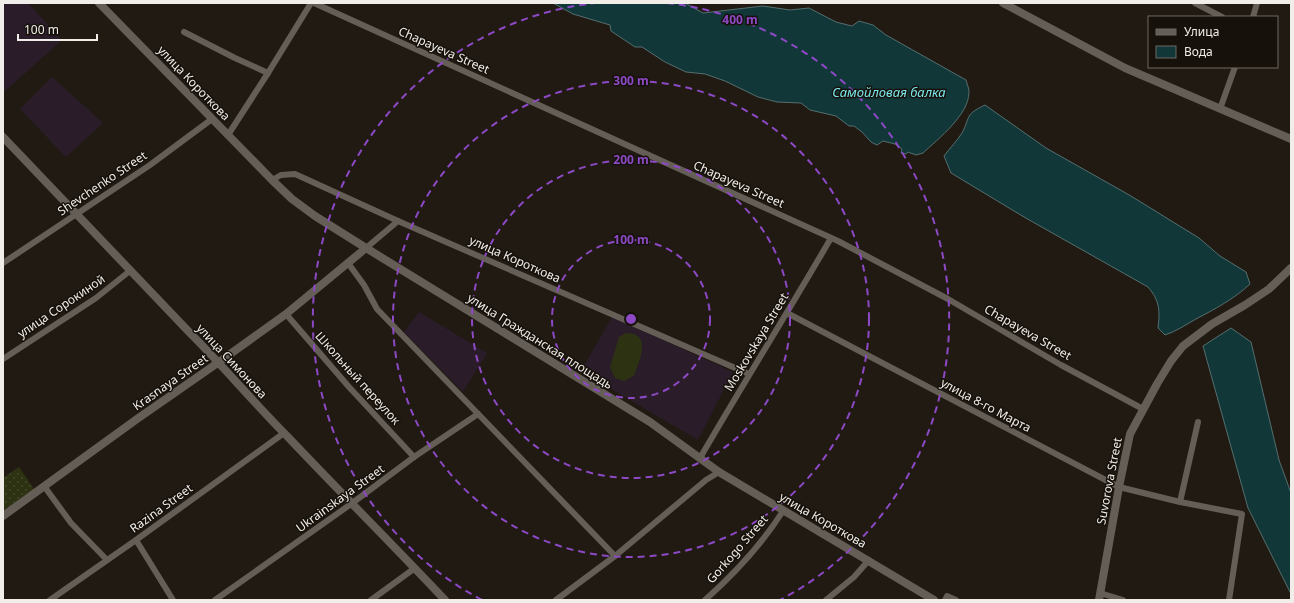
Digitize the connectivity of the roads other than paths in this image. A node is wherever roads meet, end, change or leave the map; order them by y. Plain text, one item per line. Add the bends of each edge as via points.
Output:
1 (99, 3) edge
2 (312, 3) edge
3 (1003, 3) edge
4 (1195, 3) edge
5 (1257, 3) edge
6 (1220, 16) edge
7 (1253, 16) edge
8 (184, 32) dead end
9 (1235, 68) edge
10 (268, 73) junction
11 (1220, 108) junction
12 (212, 119) junction
13 (228, 135) junction
14 (3, 137) edge
15 (1291, 139) edge
16 (272, 180) junction
17 (78, 214) junction
18 (398, 221) junction
19 (831, 238) junction
20 (366, 248) junction
21 (4, 261) edge
22 (348, 263) junction
23 (1291, 268) edge
24 (131, 270) junction
25 (788, 313) junction
26 (286, 314) junction
27 (3, 359) edge
28 (219, 362) junction
29 (749, 374) junction
30 (1143, 409) junction
31 (478, 414) junction
32 (1198, 422) dead end
33 (284, 433) junction
34 (414, 457) junction
35 (700, 458) junction
36 (719, 472) junction
37 (44, 486) junction
38 (1119, 487) junction
39 (1180, 502) junction
40 (351, 504) junction
41 (783, 511) junction
42 (3, 516) edge
43 (136, 540) junction
44 (615, 556) junction
45 (107, 560) junction
46 (869, 560) junction
47 (415, 568) junction
48 (1100, 597) edge
49 (50, 600) edge
50 (173, 600) edge
51 (215, 600) edge
52 (372, 600) edge
53 (445, 600) edge
54 (556, 600) edge
55 (705, 600) edge
56 (826, 600) edge
57 (934, 600) edge
58 (945, 600) edge
59 (956, 600) edge
60 (1123, 600) edge
61 (1229, 600) edge

1 - 12 street, улица Короткова
2 - 10 street
2 - 19 street, Chapayeva Street
3 - 11 street via 1125,68
4 - 6 street
5 - 7 street
8 - 10 street
9 - 11 street
10 - 13 street
11 - 15 street
12 - 13 street, улица Короткова
12 - 17 street, Shevchenko Street
13 - 16 street, улица Короткова
14 - 17 street, улица Симонова
16 - 18 street, улица Короткова via 282,175 295,174
16 - 20 street, улица Короткова via 292,199
17 - 21 street, Shevchenko Street
17 - 24 street, улица Симонова
18 - 20 street
18 - 29 street, улица Короткова
19 - 25 street, Moskovskaya Street
19 - 30 street, Chapayeva Street via 948,299
20 - 22 street, Krasnaya Street
20 - 35 street, улица Гражданская площадь via 650,422
22 - 26 street, Krasnaya Street
22 - 31 street via 377,309
23 - 30 street, Suvorova Street via 1270,289 1212,324 1183,346 1171,361
24 - 27 street, улица Сорокиной via 96,298
24 - 28 street, улица Симонова
25 - 29 street, Moskovskaya Street
25 - 38 street, улица 8-го Марта
26 - 28 street, Krasnaya Street
26 - 34 street, Школьный переулок
28 - 33 street, улица Симонова
28 - 37 street, Krasnaya Street
29 - 35 street, Moskovskaya Street
30 - 38 street, Suvorova Street via 1130,434
31 - 34 street, Ukrainskaya Street
31 - 44 street
32 - 39 street
33 - 40 street, улица Симонова
33 - 43 street, Razina Street
34 - 40 street, Ukrainskaya Street
35 - 36 street, улица Короткова
36 - 41 street, улица Короткова
36 - 44 street
37 - 42 street, Krasnaya Street
37 - 45 street via 71,523
38 - 39 street, улица 8-го Марта
38 - 48 street, Suvorova Street
39 - 61 street, улица 8-го Марта via 1242,514
40 - 47 street, улица Симонова
40 - 51 street, Ukrainskaya Street
41 - 46 street, улица Короткова
41 - 55 street, Gorkogo Street via 737,569
43 - 45 street, Razina Street
43 - 50 street
44 - 54 street
45 - 49 street, Razina Street
46 - 56 street via 854,577
46 - 57 street, улица Короткова
47 - 52 street
47 - 53 street, улица Симонова
48 - 60 street
58 - 59 street via 947,596

